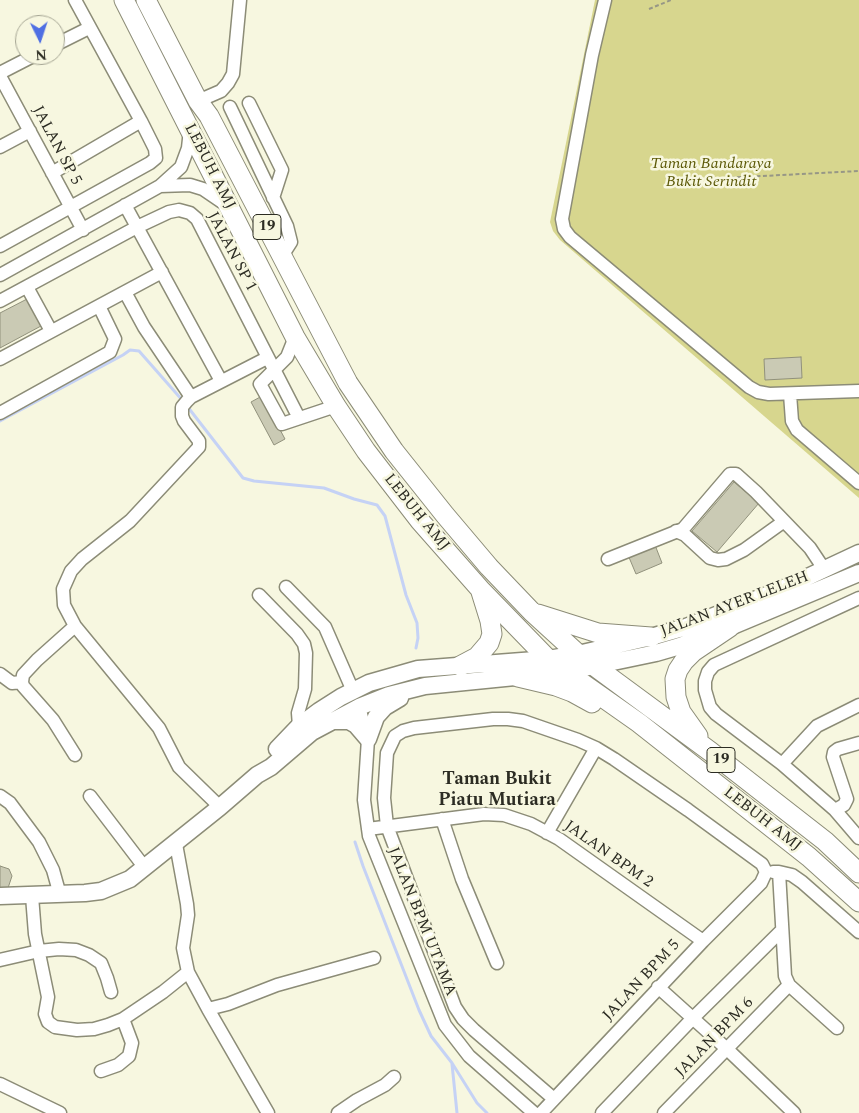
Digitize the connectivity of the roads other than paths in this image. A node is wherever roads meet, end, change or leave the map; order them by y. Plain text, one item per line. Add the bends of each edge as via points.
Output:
1 (75, 0) edge
2 (124, 0) edge
3 (146, 0) edge
4 (240, 0) edge
5 (606, 0) edge
6 (90, 28) junction
7 (65, 40) edge
8 (18, 65) edge
9 (0, 75) edge
10 (198, 101) junction
11 (249, 102) dead end
12 (230, 107) dead end
13 (141, 121) junction
14 (190, 130) junction
15 (30, 131) junction
16 (0, 147) edge
17 (52, 173) junction
18 (160, 186) junction
19 (273, 198) junction
20 (125, 205) junction
21 (229, 207) junction
22 (70, 208) junction
23 (138, 226) junction
24 (83, 230) junction
25 (0, 246) edge
26 (282, 256) junction
27 (162, 272) junction
28 (0, 275) edge
29 (27, 287) junction
30 (125, 292) junction
31 (0, 302) edge
32 (99, 306) junction
33 (51, 332) junction
34 (295, 337) junction
35 (267, 358) junction
36 (0, 359) edge
37 (274, 371) junction
38 (221, 381) junction
39 (859, 391) edge
40 (790, 394) junction
41 (187, 402) junction
42 (336, 406) junction
43 (0, 413) edge
44 (299, 418) junction
45 (859, 483) edge
46 (783, 522) junction
47 (676, 531) junction
48 (859, 553) edge
49 (608, 559) dead end
50 (824, 569) junction
51 (807, 577) junction
52 (858, 577) edge
53 (286, 587) dead end
54 (480, 589) junction
55 (259, 595) dead end
56 (859, 598) edge
57 (532, 612) junction
58 (75, 626) junction
59 (730, 627) junction
60 (651, 637) junction
61 (578, 654) junction
62 (548, 659) junction
63 (460, 666) junction
64 (595, 667) junction
65 (566, 672) junction
66 (0, 674) edge
67 (518, 677) junction
68 (22, 682) junction
69 (425, 686) junction
70 (356, 699) junction
71 (859, 705) edge
72 (326, 716) junction
73 (639, 723) junction
74 (299, 726) junction
75 (368, 739) junction
76 (859, 743) edge
77 (596, 748) junction
78 (711, 752) junction
79 (75, 755) dead end
80 (782, 764) junction
81 (258, 775) junction
82 (0, 796) edge
83 (90, 796) dead end
84 (220, 807) junction
85 (835, 810) junction
86 (442, 820) junction
87 (387, 826) junction
88 (368, 829) junction
89 (547, 833) junction
90 (858, 836) edge
91 (176, 844) junction
92 (145, 868) junction
93 (766, 872) junction
94 (779, 872) junction
95 (859, 874) edge
96 (60, 895) junction
97 (0, 896) edge
98 (32, 896) junction
99 (859, 902) edge
100 (782, 930) junction
101 (859, 932) edge
102 (703, 940) junction
103 (39, 951) junction
104 (374, 958) dead end
105 (0, 960) edge
106 (497, 963) dead end
107 (188, 972) junction
108 (789, 985) junction
109 (658, 987) junction
110 (111, 992) dead end
111 (208, 1009) junction
112 (693, 1018) junction
113 (123, 1019) junction
114 (837, 1028) dead end
115 (727, 1048) junction
116 (101, 1070) dead end
117 (394, 1077) dead end
118 (0, 1084) edge
119 (554, 1099) junction
120 (31, 1107) edge
121 (60, 1113) edge
122 (268, 1113) edge
123 (338, 1113) edge
124 (534, 1113) edge
125 (541, 1113) edge
126 (602, 1113) edge
127 (665, 1113) edge
128 (794, 1113) edge

1 - 6 street
2 - 14 highway, LEBUH AMJ / 19
3 - 10 highway, LEBUH AMJ / 19
4 - 10 street via 233,74 220,91
5 - 40 street via 592,55 562,219 564,229 749,387 769,394
6 - 7 street
6 - 13 street
8 - 9 street
9 - 15 street, JALAN SP 5
10 - 26 highway, LEBUH AMJ / 19 via 209,116
11 - 19 street via 282,170
12 - 19 street
13 - 17 street
13 - 22 street via 156,158
14 - 18 street via 181,166
14 - 21 highway, LEBUH AMJ / 19
15 - 16 street
15 - 17 street, JALAN SP 5
17 - 22 street, JALAN SP 5
18 - 20 street
18 - 21 street via 190,185 203,189
19 - 26 street via 291,242
20 - 23 street
20 - 24 street
21 - 34 highway, LEBUH AMJ / 19
22 - 24 street, JALAN SP 5
22 - 25 street
23 - 27 street
23 - 29 street, JALAN SP 1
23 - 35 street, JALAN SP 1 via 179,210 197,219
24 - 28 street
26 - 57 highway, LEBUH AMJ / 19 via 348,384 382,435 458,530
27 - 30 street
27 - 38 street
29 - 31 street, JALAN SP 1
29 - 33 street
30 - 32 street
30 - 41 street
32 - 33 street
32 - 43 street via 115,339 110,352
33 - 36 street
34 - 37 street via 287,357
34 - 42 highway, LEBUH AMJ / 19
35 - 37 street, JALAN SP 1
35 - 38 street
37 - 44 street, JALAN SP 1
37 - 44 street via 260,384 282,424
38 - 41 street
39 - 40 street
40 - 45 street via 792,421 797,430
41 - 58 street via 181,412 199,441 199,447 130,521 82,559 71,572 65,581 62,597
42 - 44 street
42 - 54 highway, LEBUH AMJ / 19 via 420,521
46 - 47 street via 744,550 718,560 710,558
46 - 47 street via 756,492 736,474 730,474
46 - 50 street via 810,548
47 - 49 street
48 - 50 main road, JALAN AYER LELEH
50 - 51 main road, JALAN AYER LELEH
51 - 52 main road via 846,564
51 - 60 main road, JALAN AYER LELEH via 686,627
52 - 59 main road, JALAN AYER LELEH
53 - 70 street, JALAN BPM UTAMA via 325,627
54 - 62 highway, LEBUH AMJ / 19
54 - 63 highway via 492,634 478,657
55 - 74 street via 304,644 306,680 298,713
56 - 80 street via 721,661 708,672 705,690 710,707
57 - 60 highway via 598,633
57 - 61 highway, LEBUH AMJ / 19
58 - 68 street via 36,660 23,675
58 - 84 street via 158,728 179,767
59 - 64 main road, JALAN AYER LELEH via 680,646
59 - 78 highway via 684,661 675,679 681,712
60 - 61 main road, JALAN AYER LELEH
61 - 62 main road, JALAN AYER LELEH
61 - 64 highway, LEBUH AMJ / 19
62 - 63 main road, JALAN AYER LELEH
62 - 65 highway, LEBUH AMJ / 19
63 - 70 main road, JALAN AYER LELEH via 394,675 369,683
64 - 65 main road, JALAN AYER LELEH
64 - 78 highway, LEBUH AMJ / 19
65 - 67 main road, JALAN AYER LELEH
65 - 73 highway, LEBUH AMJ / 19
66 - 68 street via 12,683
67 - 69 main road, JALAN AYER LELEH
67 - 73 highway via 572,692
68 - 79 street via 53,720
69 - 70 main road, JALAN AYER LELEH
69 - 75 main road via 385,707 376,717
70 - 72 main road
70 - 75 street, JALAN BPM UTAMA
71 - 80 street via 817,726
72 - 74 main road
72 - 75 main road via 349,721
72 - 81 main road via 312,732
73 - 99 highway, LEBUH AMJ / 19 via 809,856
74 - 81 main road via 265,761
75 - 88 street, JALAN BPM UTAMA via 364,800
76 - 85 street via 834,752 847,799
77 - 87 street via 523,721 508,719 403,731 395,736 387,754 384,798
77 - 89 street
77 - 93 street via 688,810 762,864
78 - 95 highway, LEBUH AMJ / 19 via 825,841
80 - 85 street
81 - 84 main road
82 - 96 street via 10,803 39,842 53,870
83 - 92 street
84 - 91 main road
85 - 90 street
86 - 87 street, JALAN BPM 2
86 - 89 street, JALAN BPM 2 via 484,814 504,815
86 - 106 street via 462,880
87 - 88 street, JALAN BPM 2
87 - 119 street via 455,1007 474,1030
88 - 124 street, JALAN BPM UTAMA via 445,1025 469,1056
89 - 102 street, JALAN BPM 2
91 - 92 main road
91 - 107 street via 187,904 182,948
92 - 96 main road via 130,879 101,891
93 - 94 street
93 - 102 street, JALAN BPM 5 via 762,883
94 - 100 street
94 - 101 street via 802,882
96 - 98 main road
97 - 98 main road
98 - 103 street
100 - 108 street via 785,976
100 - 112 street
102 - 109 street, JALAN BPM 5
103 - 105 street
103 - 110 street via 76,950 89,956 101,963
103 - 113 street via 48,998 45,1014 48,1022 55,1027 94,1029
104 - 111 street
107 - 111 street
107 - 113 street
108 - 114 street
108 - 115 street, JALAN BPM 6
109 - 112 street
109 - 119 street, JALAN BPM 5
111 - 122 street
112 - 115 street
112 - 126 street
113 - 116 street via 132,1043 129,1056 118,1065
115 - 127 street, JALAN BPM 6
115 - 128 street
117 - 123 street
118 - 120 street
119 - 125 street, JALAN BPM 5
120 - 121 street

